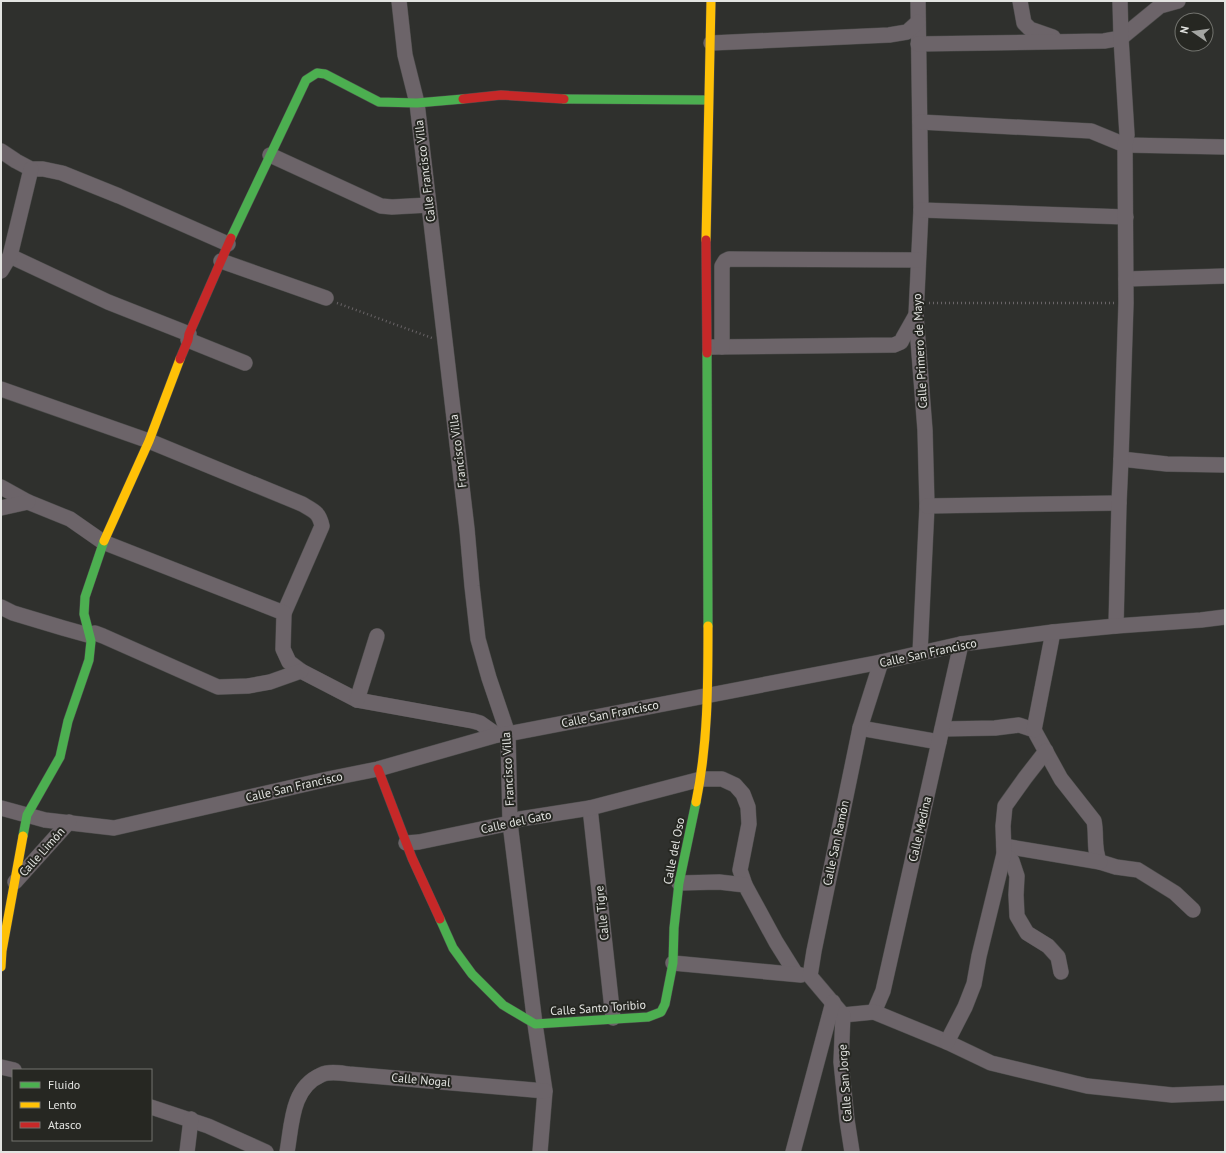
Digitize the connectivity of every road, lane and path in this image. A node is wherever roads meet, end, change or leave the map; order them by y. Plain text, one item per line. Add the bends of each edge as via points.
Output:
1 (399, 1) edge
2 (918, 1) edge
3 (1020, 1) edge
4 (1120, 1) edge
5 (1178, 1) edge
6 (712, 2) edge
7 (918, 22) junction
8 (1121, 38) junction
9 (1060, 42) junction
10 (711, 43) junction
11 (918, 44) junction
12 (708, 100) junction
13 (417, 103) junction
14 (920, 122) junction
15 (1126, 145) junction
16 (1225, 147) edge
17 (1, 151) edge
18 (270, 155) junction
19 (31, 169) junction
20 (430, 205) junction
21 (921, 210) junction
22 (1126, 217) junction
23 (228, 244) junction
24 (10, 256) junction
25 (221, 260) junction
26 (918, 260) junction
27 (1, 271) edge
28 (1225, 276) edge
29 (1126, 279) junction
30 (326, 298) joint
31 (1126, 303) junction
32 (916, 309) junction
33 (189, 337) junction
34 (445, 343) junction
35 (714, 347) junction
36 (245, 363) dead end
37 (1, 389) edge
38 (149, 441) junction
39 (1121, 458) junction
40 (1225, 465) edge
41 (1, 487) edge
42 (28, 502) junction
43 (1119, 503) junction
44 (927, 506) junction
45 (1, 508) edge
46 (103, 542) junction
47 (1, 606) edge
48 (284, 613) junction
49 (1225, 617) edge
50 (1116, 626) junction
51 (1053, 632) junction
52 (88, 635) junction
53 (376, 636) dead end
54 (961, 644) junction
55 (920, 653) junction
56 (881, 662) junction
57 (301, 671) junction
58 (708, 694) junction
59 (357, 700) junction
60 (860, 728) junction
61 (1034, 730) junction
62 (503, 734) junction
63 (940, 736) junction
64 (1046, 751) junction
65 (378, 769) junction
66 (701, 778) junction
67 (1, 808) edge
68 (590, 808) junction
69 (27, 815) junction
70 (69, 822) junction
71 (510, 823) junction
72 (406, 843) junction
73 (1004, 850) junction
74 (1100, 862) junction
75 (14, 882) junction
76 (678, 883) junction
77 (745, 885) junction
78 (1193, 910) dead end
79 (673, 963) junction
80 (1, 966) edge
81 (1061, 972) dead end
82 (803, 975) junction
83 (833, 1002) junction
84 (661, 1012) joint
85 (874, 1012) junction
86 (843, 1015) junction
87 (614, 1018) junction
88 (535, 1024) junction
89 (825, 1031) junction
90 (842, 1035) junction
91 (947, 1042) junction
92 (1, 1067) edge
93 (12, 1070) edge
94 (545, 1091) junction
95 (1225, 1093) edge
96 (152, 1107) edge
97 (191, 1119) junction
98 (187, 1152) edge
99 (266, 1152) edge
100 (287, 1152) edge
101 (540, 1152) edge
102 (793, 1152) edge
103 (852, 1152) edge

1 - 13 street, Calle Francisco Villa via 405,55
2 - 7 street, Calle Primero de Mayo
3 - 9 street via 1024,23 1030,29 1052,36
4 - 8 street
5 - 8 street via 1160,6
6 - 10 street, Calle del Oso
7 - 10 street via 907,32 889,35
7 - 11 street, Calle Primero de Mayo
8 - 9 street
8 - 15 street
9 - 11 street
10 - 12 street, Calle del Oso
11 - 14 street, Calle Primero de Mayo
12 - 13 street via 566,99 501,95
12 - 35 street, Calle del Oso via 706,216
13 - 18 street, Calle Limón via 379,102 325,74 317,73 302,85
13 - 20 street, Calle Francisco Villa
14 - 15 street via 1091,131
14 - 21 street, Calle Primero de Mayo
15 - 16 street
15 - 22 street
17 - 19 street
18 - 20 street via 381,206
18 - 23 street, Calle Limón
19 - 23 street via 43,168 62,173
19 - 24 street
20 - 34 street, Calle Francisco Villa
21 - 22 street
21 - 26 street, Calle Primero de Mayo
22 - 29 street
23 - 25 street, Calle Limón
24 - 27 street
24 - 33 street
25 - 30 street
25 - 33 street, Calle Limón
26 - 32 street, Calle Primero de Mayo
26 - 35 street via 729,259 722,266
28 - 29 street
29 - 31 street
30 - 34 path
31 - 32 path
31 - 39 street
32 - 35 street via 901,342 894,345
32 - 44 street, Calle Primero de Mayo via 925,430
33 - 36 street
33 - 38 street, Calle Limón
34 - 62 street, Francisco Villa via 478,639
35 - 58 street, Calle del Oso
37 - 38 street
38 - 46 street, Calle Limón
38 - 48 street via 317,512 322,526
39 - 40 street via 1167,464
39 - 43 street
41 - 42 street
42 - 45 street
42 - 46 street via 70,519
43 - 44 street
43 - 50 street
44 - 55 street, Calle Primero de Mayo
46 - 48 street
46 - 52 street, Calle Limón via 85,597 84,614
47 - 52 street
48 - 57 street via 283,649 289,662
49 - 50 street, Calle San Francisco
50 - 51 street, Calle San Francisco
51 - 54 street, Calle San Francisco
51 - 61 street
52 - 57 street via 95,633 103,636 218,687 270,682
52 - 69 street, Calle Limón via 91,641 89,660 68,722 60,757
53 - 59 street
54 - 55 street, Calle San Francisco
54 - 63 street, Calle Medina
55 - 56 street, Calle San Francisco
56 - 58 street, Calle San Francisco
56 - 60 street, Calle San Ramón
57 - 59 street
58 - 62 street, Calle San Francisco
58 - 66 street, Calle del Oso
59 - 62 street via 473,721
60 - 63 street
60 - 82 street, Calle San Ramón via 817,935
61 - 63 street via 1019,725
61 - 64 street
62 - 65 street, Calle San Francisco
62 - 71 street, Francisco Villa
63 - 85 street, Calle Medina via 883,991
64 - 73 street via 1005,806
64 - 74 street via 1061,779 1094,821 1097,858
65 - 70 street, Calle San Francisco via 114,828
65 - 72 street
66 - 68 street, Calle del Gato
66 - 76 street, Calle del Oso
66 - 77 street, Calle del Gato via 722,779 735,785 743,794 748,807 748,824 740,870
67 - 69 street, Calle San Francisco
68 - 71 street, Calle del Gato via 520,819
68 - 87 street, Calle Tigre
69 - 70 street, Calle San Francisco
69 - 75 street, Calle Limón
70 - 75 street, Calle Limón
71 - 72 street, Calle del Gato
71 - 88 street, Francisco Villa
72 - 88 street via 453,948 472,974 503,1005
73 - 74 street
73 - 81 street via 1012,861 1017,876 1017,916 1027,933 1048,946 1058,957
73 - 91 street via 978,956 974,984
74 - 78 street via 1116,868 1138,870 1175,893
75 - 80 street, Calle Limón
76 - 77 street via 719,882
76 - 79 street, Calle del Oso
77 - 82 street, Calle del Gato via 776,942
79 - 82 street
79 - 84 street, Calle del Oso via 666,1000
82 - 83 street
83 - 86 street
83 - 89 street
84 - 87 street, Calle Santo Toribio via 648,1017
85 - 86 street
85 - 91 street
86 - 90 street, Calle San Jorge
87 - 88 street, Calle Santo Toribio
88 - 94 street, Francisco Villa
89 - 90 street
89 - 102 street
90 - 103 street, Calle San Jorge via 841,1062
91 - 95 street via 991,1063 1087,1086 1172,1094
92 - 93 street
94 - 100 street, Calle Nogal via 321,1074 303,1089 297,1099
94 - 101 street, Francisco Villa
96 - 97 street
97 - 98 street
97 - 99 street

